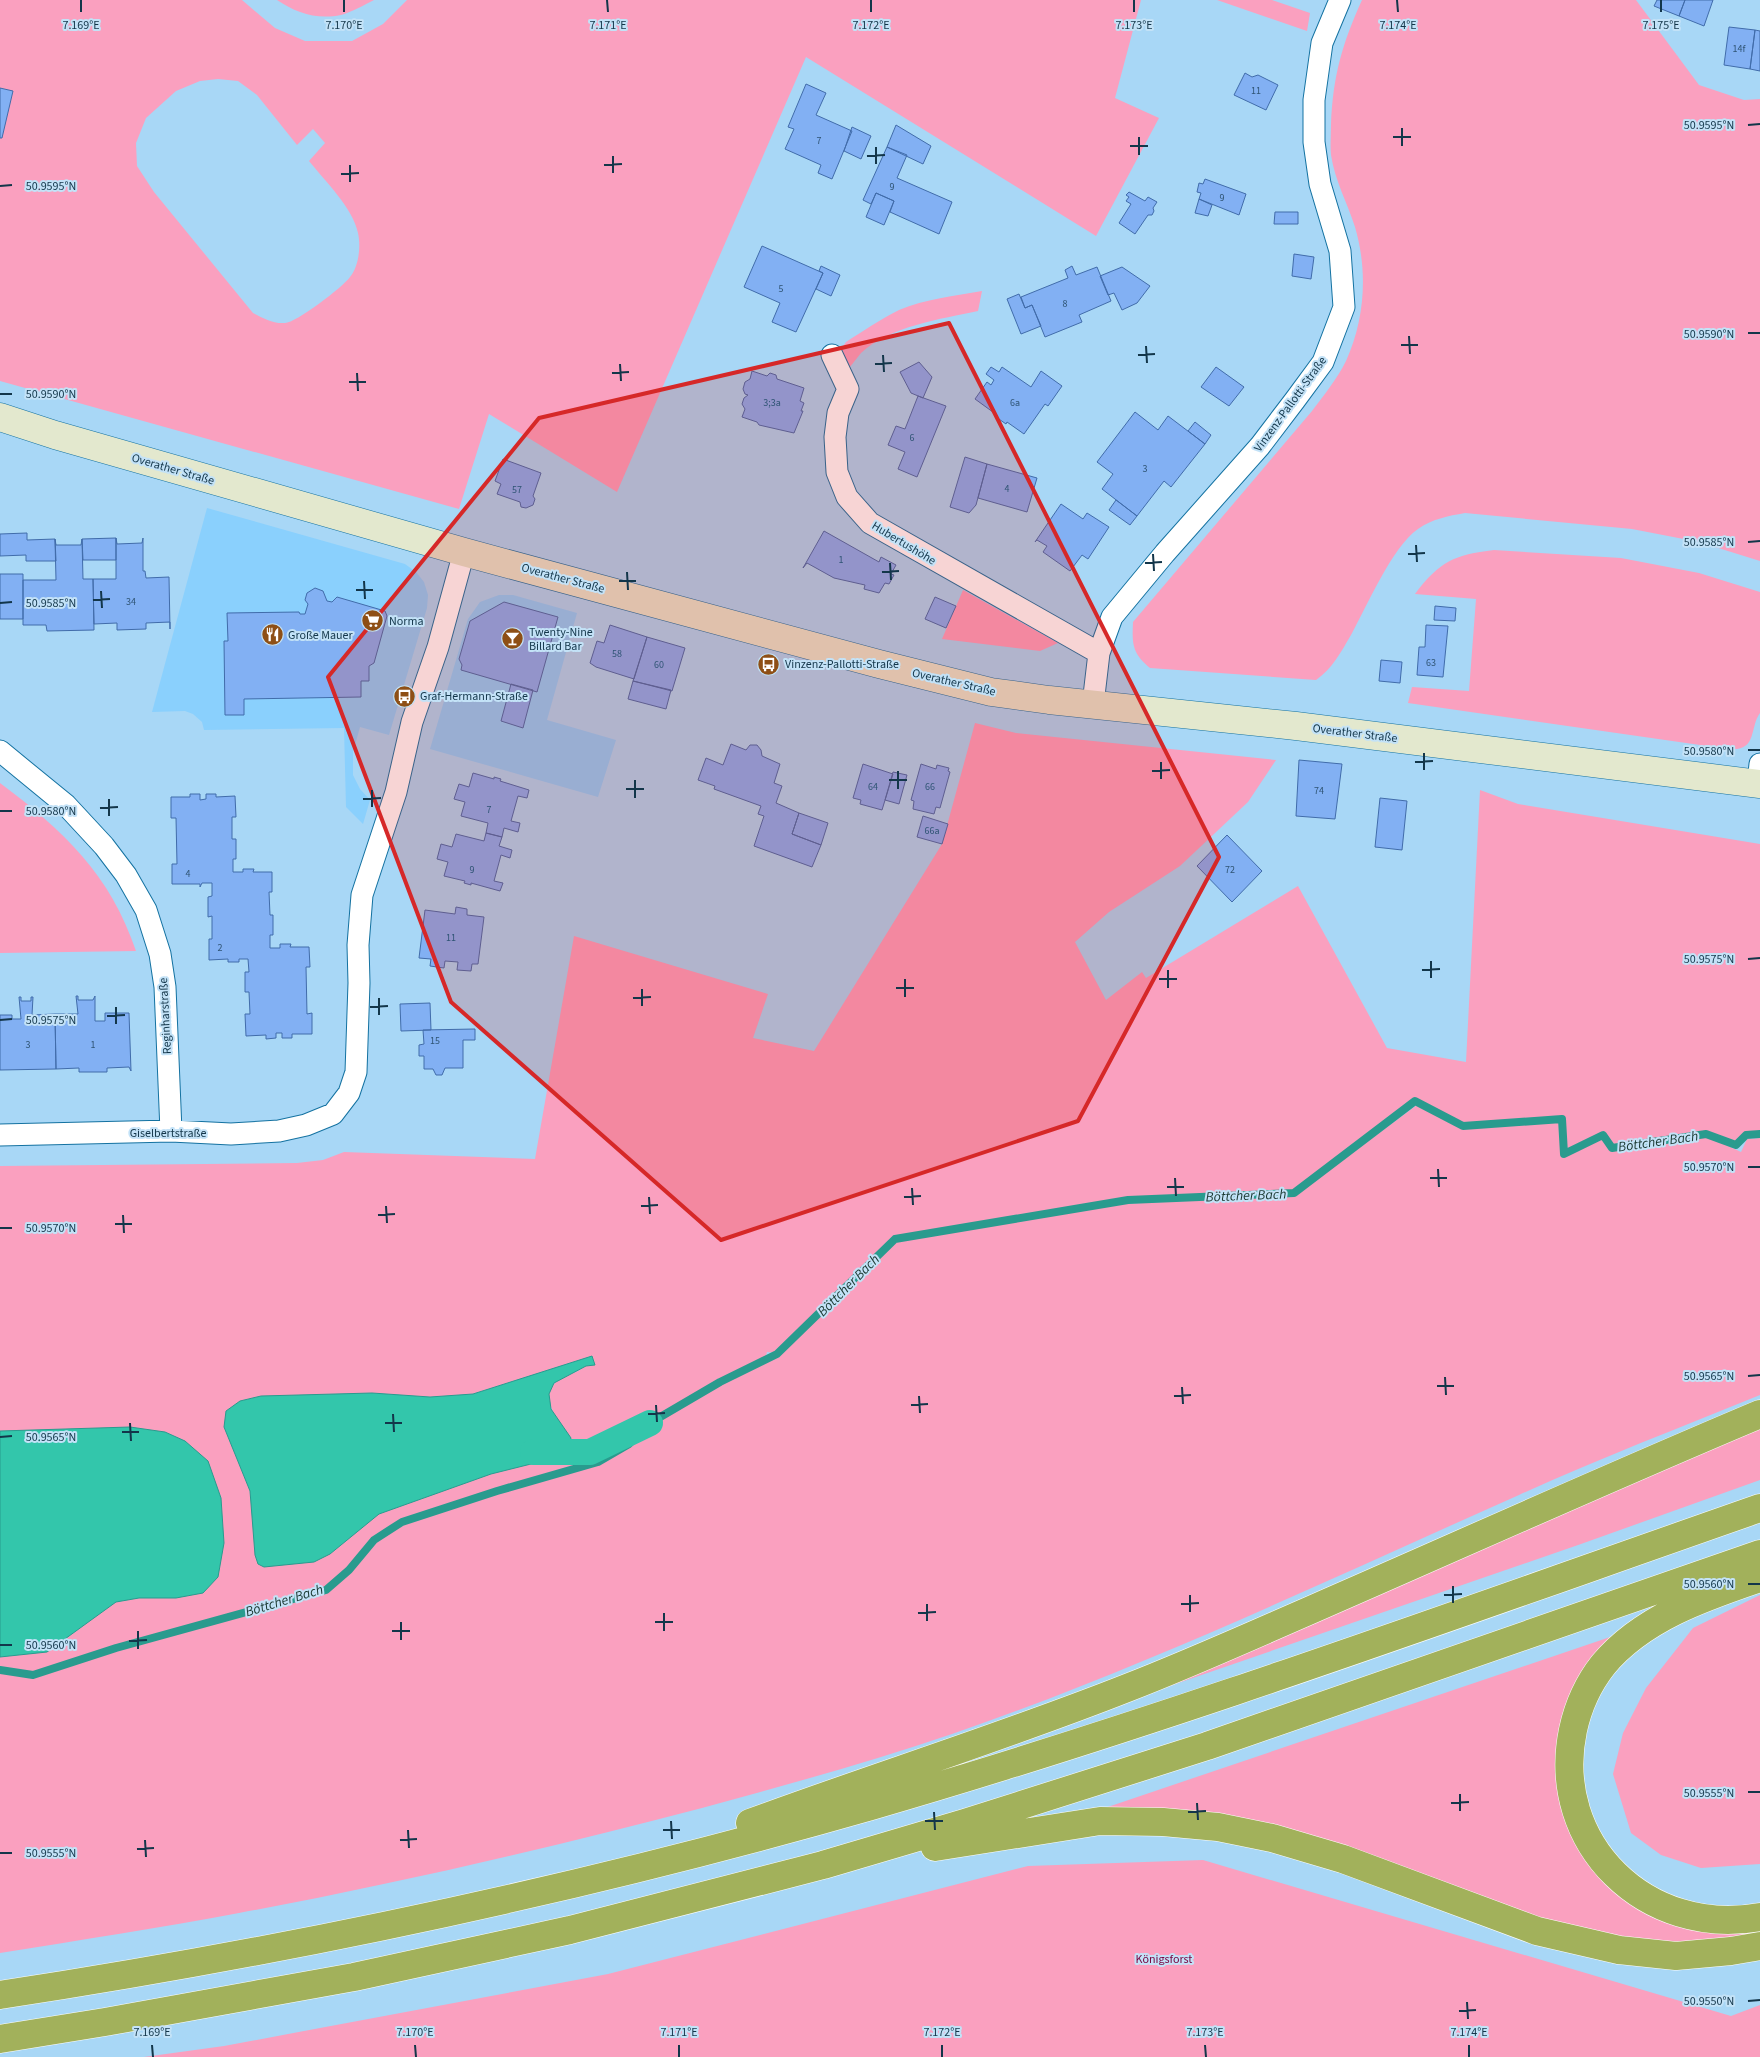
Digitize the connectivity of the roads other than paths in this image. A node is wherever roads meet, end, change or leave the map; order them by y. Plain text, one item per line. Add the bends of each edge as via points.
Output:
1 (1340, 0) edge
2 (832, 355) dead end
3 (0, 417) edge
4 (464, 552) junction
5 (1099, 653) junction
6 (1093, 704) junction
7 (0, 751) edge
8 (1759, 777) edge
9 (171, 1131) junction
10 (0, 1135) edge
11 (1760, 1414) edge
12 (1760, 1508) edge
13 (1760, 1554) edge
14 (1760, 1578) edge
15 (822, 1865) junction
16 (596, 1879) junction
17 (1760, 1917) edge
18 (1760, 1946) edge
19 (0, 1995) edge
20 (0, 2039) edge

1 - 5 street, Vinzenz-Pallotti-Straße via 1322,43 1314,100 1314,142 1320,184 1340,251 1344,307 1323,362 1260,446 1112,617
2 - 5 street, Hubertushöhe via 848,389 838,413 834,437 836,472 848,497 870,523
3 - 4 main road, Overather Straße
4 - 6 main road, Overather Straße via 939,680 991,692
4 - 9 street, Giselbertstraße via 438,647 412,722 396,792 362,895 356,1072 349,1092 333,1114 279,1131 231,1134
5 - 6 street, Vinzenz-Pallotti-Straße
6 - 8 main road, Overather Straße
7 - 9 street, Reginharstraße via 66,805 104,846 146,910 166,987
9 - 10 street, Giselbertstraße
11 - 16 highway via 1127,1688
12 - 16 highway via 1322,1662 1024,1760 779,1832
13 - 15 highway via 1207,1746
14 - 17 highway via 1663,1617 1629,1639 1603,1665 1584,1694 1575,1722 1568,1764 1573,1803 1588,1837 1607,1866 1637,1893 1655,1904 1688,1916 1727,1920
15 - 18 highway via 1092,1822 1163,1822 1218,1827 1272,1838 1343,1859 1537,1931 1619,1950 1676,1956
15 - 20 highway via 570,1930 354,1977
16 - 19 highway via 341,1935

